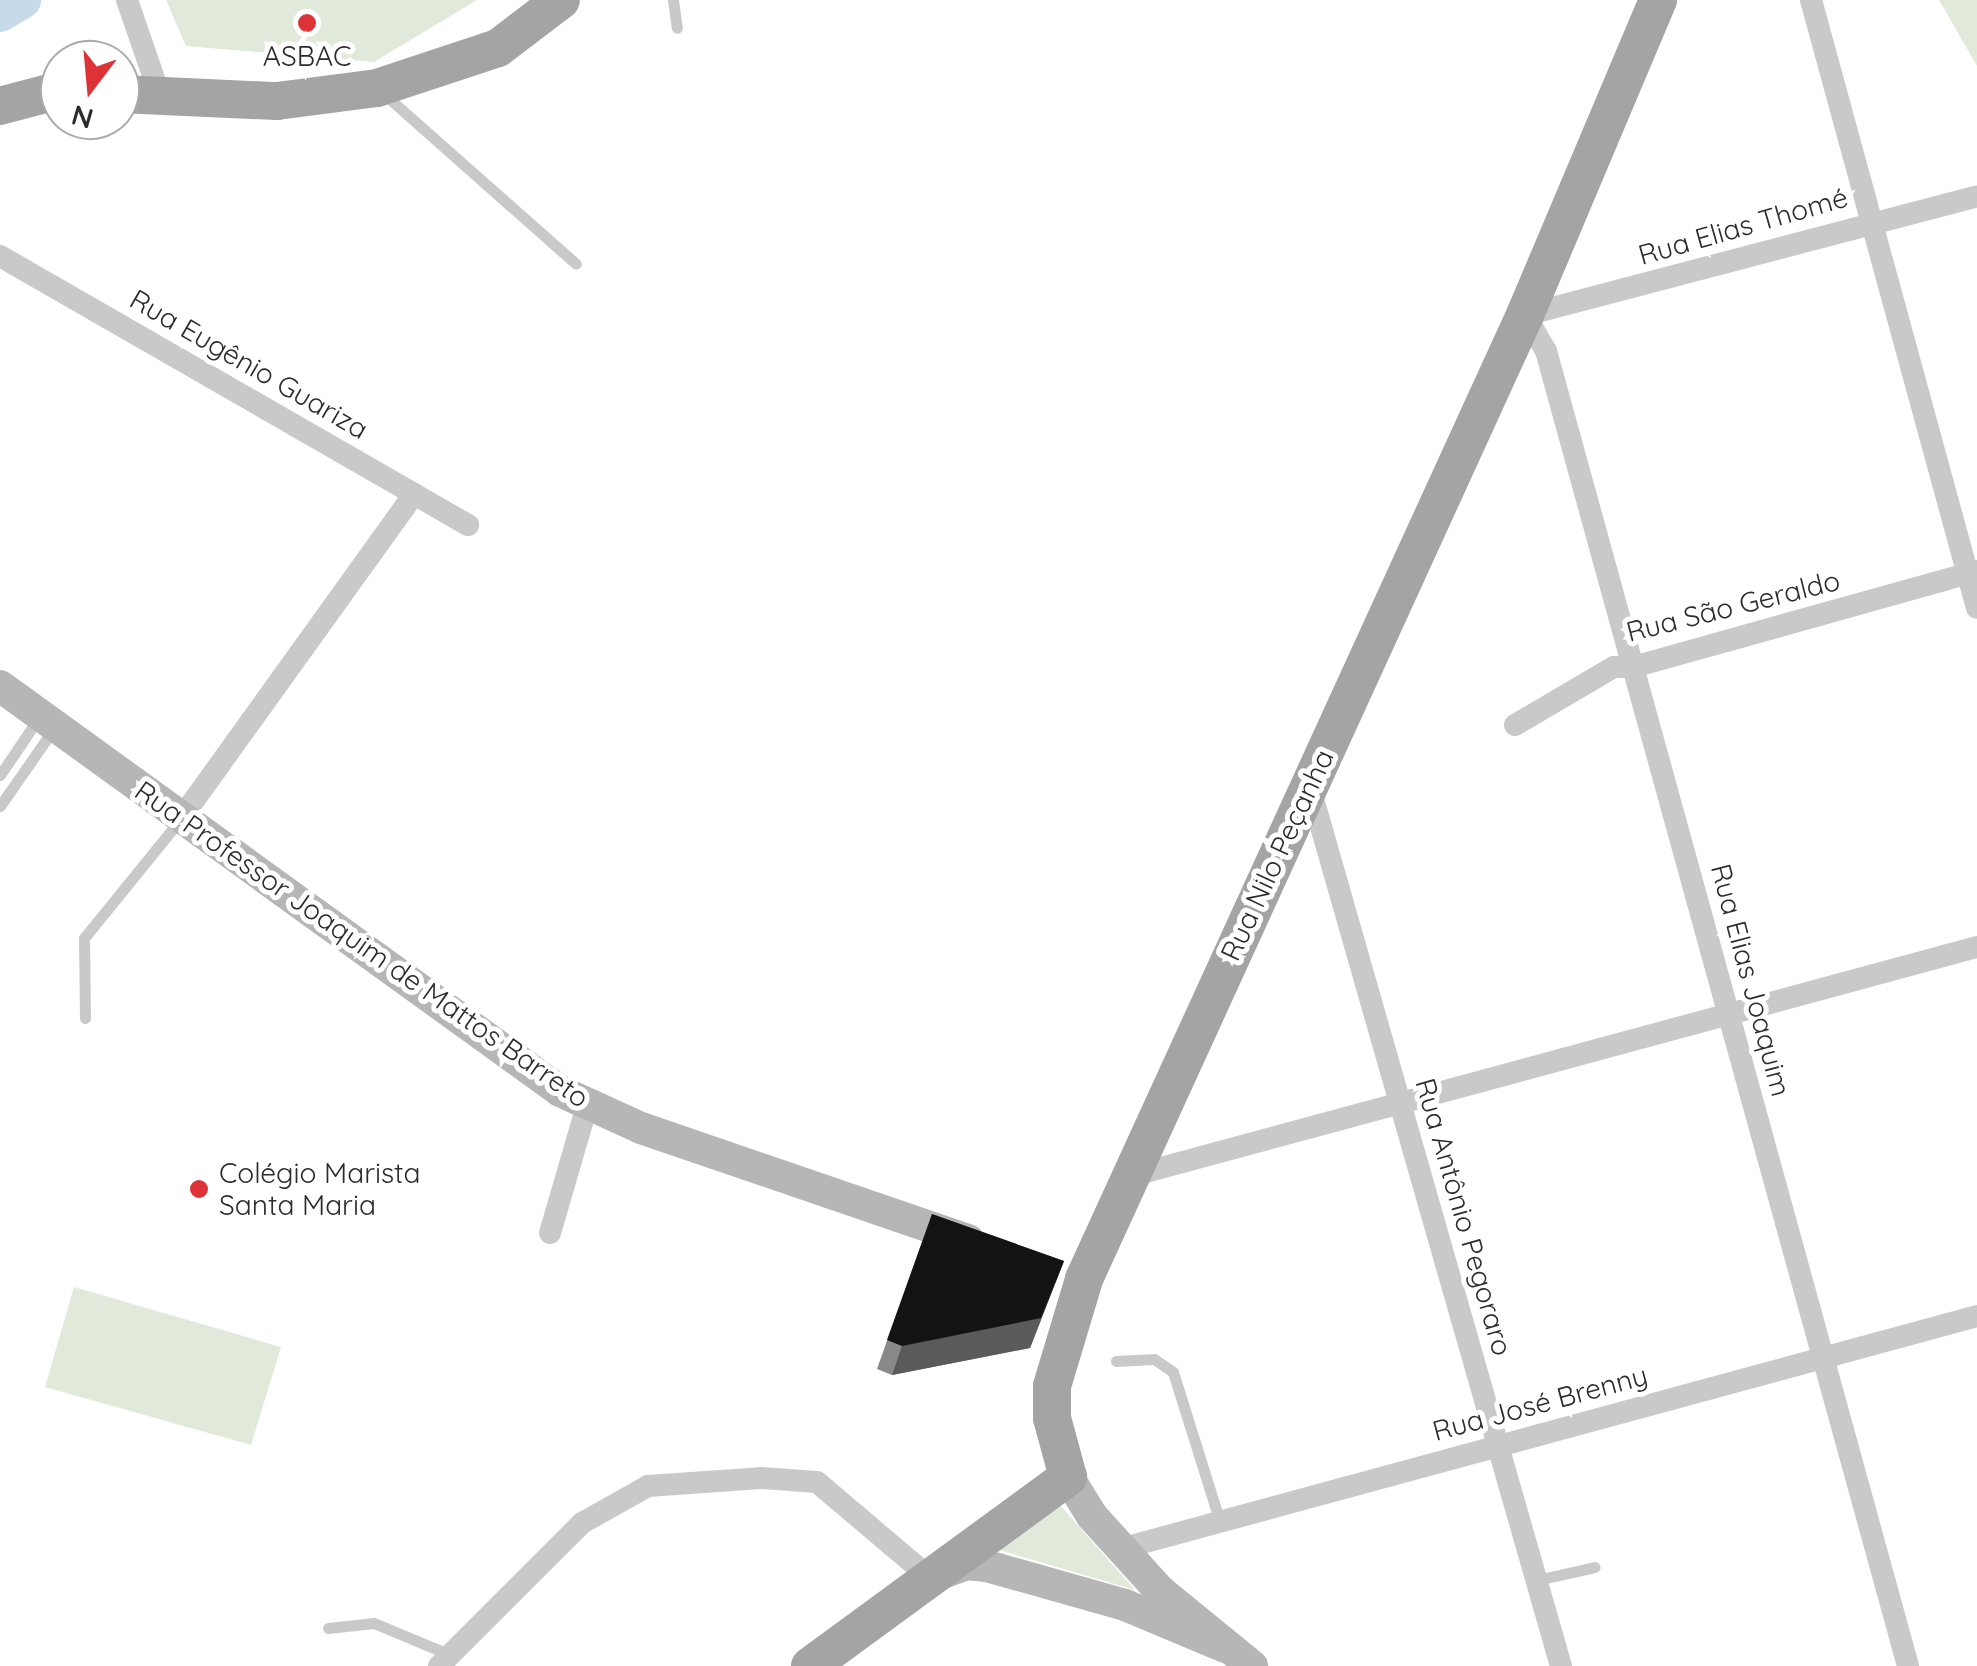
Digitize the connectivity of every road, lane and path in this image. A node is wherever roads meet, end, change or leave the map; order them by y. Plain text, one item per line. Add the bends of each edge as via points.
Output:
1 (127, 0) edge
2 (560, 0) edge
3 (673, 0) edge
4 (1658, 0) edge
5 (1812, 0) edge
6 (677, 28) dead end
7 (376, 88) junction
8 (40, 95) edge
9 (140, 96) edge
10 (161, 99) junction
11 (0, 106) edge
12 (1977, 196) edge
13 (1872, 221) junction
14 (0, 256) edge
15 (576, 264) dead end
16 (1525, 315) junction
17 (414, 494) junction
18 (468, 525) dead end
19 (1972, 573) edge
20 (1977, 608) edge
21 (1634, 667) junction
22 (0, 686) edge
23 (48, 721) junction
24 (1514, 725) dead end
25 (0, 775) edge
26 (1310, 784) junction
27 (0, 806) edge
28 (182, 818) junction
29 (1977, 946) edge
30 (1729, 1014) junction
31 (85, 1018) dead end
32 (1400, 1103) junction
33 (587, 1106) junction
34 (1130, 1176) junction
35 (550, 1233) dead end
36 (992, 1248) edge
37 (1048, 1267) edge
38 (1084, 1279) junction
39 (1977, 1316) edge
40 (1824, 1358) junction
41 (1116, 1362) dead end
42 (1498, 1446) junction
43 (1068, 1476) junction
44 (1220, 1522) junction
45 (1120, 1549) junction
46 (1595, 1567) dead end
47 (930, 1578) junction
48 (1537, 1580) junction
49 (328, 1628) dead end
50 (1225, 1646) junction
51 (443, 1660) edge
52 (810, 1666) edge
53 (1252, 1666) edge
54 (1561, 1666) edge
55 (1908, 1666) edge

1 - 10 street
2 - 7 main road via 498,48
3 - 6 lane
4 - 16 main road, Rua Nilo Peçanha
5 - 13 street
7 - 10 main road via 277,101
7 - 15 lane
8 - 11 main road
9 - 10 main road
12 - 13 street, Rua Elias Thomé
13 - 16 street, Rua Elias Thomé
13 - 19 street
14 - 17 street, Rua Eugênio Guariza
16 - 21 street, Rua Elias Joaquim via 1546,351
16 - 26 main road, Rua Nilo Peçanha
17 - 18 street, Rua Eugênio Guariza
17 - 28 street
19 - 20 street
19 - 21 street, Rua São Geraldo
21 - 24 street, Rua São Geraldo via 1606,670
21 - 30 street, Rua Elias Joaquim
22 - 23 main road, Rua Professor Joaquim de Mattos Barreto
23 - 25 lane
23 - 27 lane
23 - 28 main road, Rua Professor Joaquim de Mattos Barreto
26 - 32 street, Rua Antônio Pegoraro
26 - 34 main road, Rua Nilo Peçanha
28 - 31 lane via 84,938
28 - 33 main road, Rua Professor Joaquim de Mattos Barreto
29 - 30 street
30 - 32 street
30 - 40 street, Rua Elias Joaquim
32 - 34 street
32 - 42 street, Rua Antônio Pegoraro
33 - 35 street
33 - 36 main road, Rua Professor Joaquim de Mattos Barreto
34 - 38 main road, Rua Nilo Peçanha
37 - 38 main road
38 - 43 main road, Rua Nilo Peçanha via 1052,1386 1052,1418
39 - 40 street, Rua José Brenny
40 - 42 street, Rua José Brenny
40 - 55 street, Rua Elias Joaquim
41 - 44 lane via 1154,1359 1173,1372
42 - 44 street, Rua José Brenny
42 - 48 street, Rua Antônio Pegoraro
43 - 45 main road, Rua Nilo Peçanha
43 - 47 main road
44 - 45 street, Rua José Brenny
45 - 50 main road, Rua Nilo Peçanha
46 - 48 lane
47 - 50 main road via 967,1564 987,1566 1098,1596
47 - 51 street via 817,1482 762,1478 648,1486 582,1523
47 - 52 main road
48 - 54 street, Rua Antônio Pegoraro
49 - 51 lane via 374,1623
50 - 53 main road, Rua Nilo Peçanha

